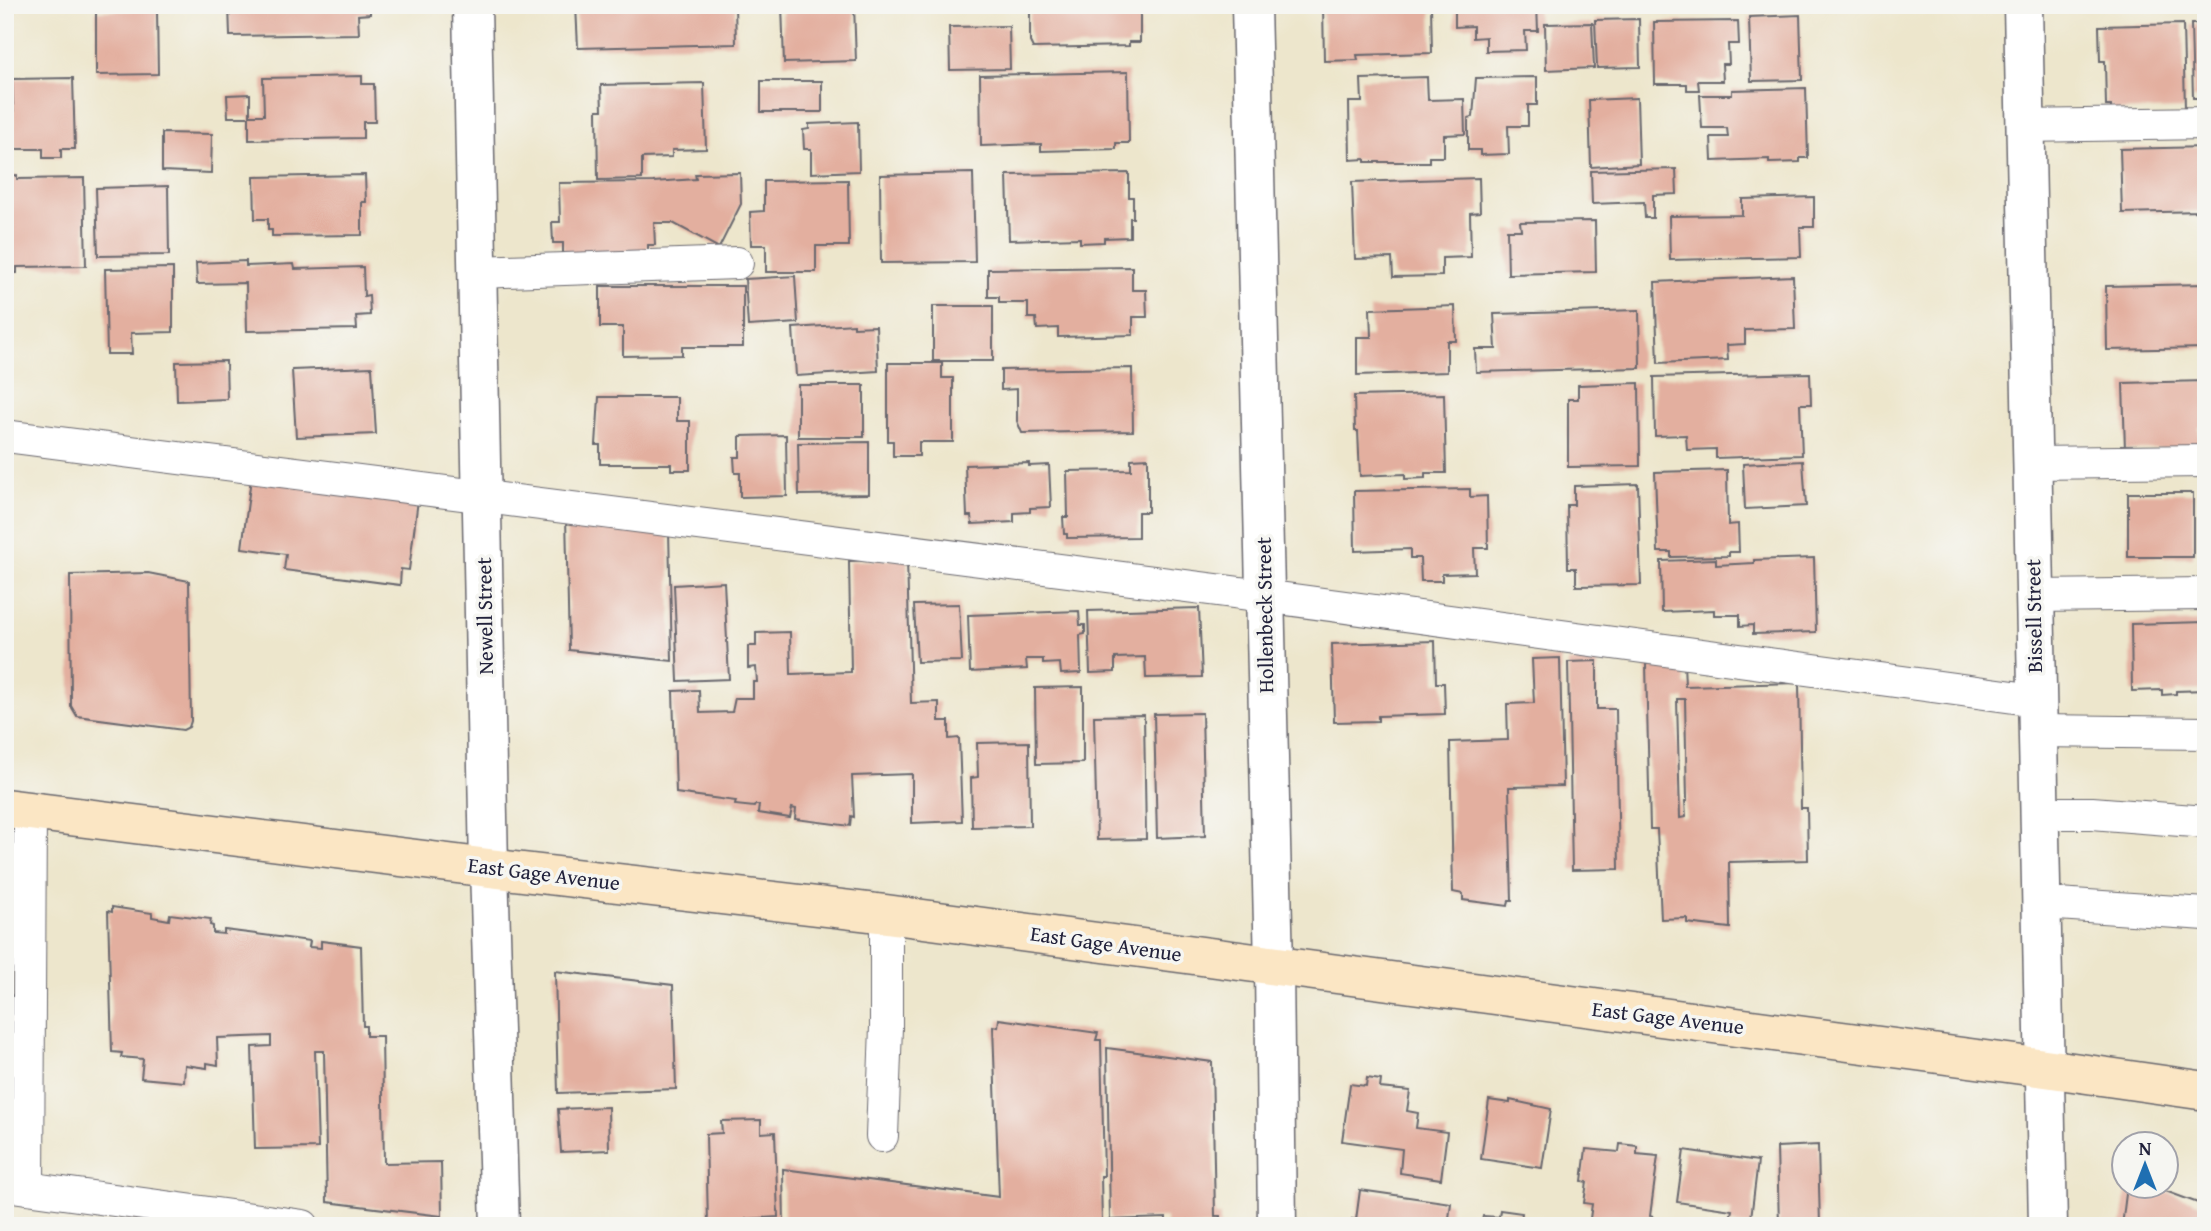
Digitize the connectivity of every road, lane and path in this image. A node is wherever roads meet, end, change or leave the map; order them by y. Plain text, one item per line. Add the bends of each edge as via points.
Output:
1 (472, 5) edge
2 (1251, 5) edge
3 (2023, 5) edge
4 (2206, 123) edge
5 (2025, 126) junction
6 (737, 263) dead end
7 (478, 272) junction
8 (5, 436) edge
9 (2206, 461) edge
10 (2032, 463) junction
11 (483, 495) junction
12 (2206, 594) edge
13 (1264, 596) junction
14 (2034, 596) junction
15 (2036, 716) junction
16 (2206, 733) edge
17 (18, 810) edge
18 (2040, 813) junction
19 (2206, 822) edge
20 (489, 868) junction
21 (2043, 903) junction
22 (886, 914) junction
23 (2206, 914) edge
24 (1274, 967) junction
25 (2045, 1068) junction
26 (2206, 1091) edge
27 (882, 1136) dead end
28 (16, 1186) edge
29 (303, 1226) edge
30 (500, 1226) edge
31 (1276, 1226) edge
32 (2048, 1226) edge

1 - 7 street, Newell Street
2 - 13 street, Hollenbeck Street
3 - 5 street, Bissell Street
4 - 5 lane
5 - 10 street, Bissell Street
6 - 7 lane
7 - 11 street, Newell Street
8 - 11 lane
9 - 10 lane
10 - 14 street, Bissell Street
11 - 13 lane
11 - 20 street, Newell Street
12 - 14 lane
13 - 15 lane
13 - 24 street, Hollenbeck Street
14 - 15 street, Bissell Street
15 - 16 lane
15 - 18 street, Bissell Street
17 - 20 main road, East Gage Avenue
17 - 28 lane
18 - 19 lane
18 - 21 street, Bissell Street
20 - 22 main road, East Gage Avenue
20 - 30 street, Newell Street
21 - 23 lane
21 - 25 street, Bissell Street
22 - 24 main road, East Gage Avenue
22 - 27 lane
24 - 25 main road, East Gage Avenue
24 - 31 street, Hollenbeck Street
25 - 26 main road, East Gage Avenue
25 - 32 street, Bissell Street
28 - 29 lane

